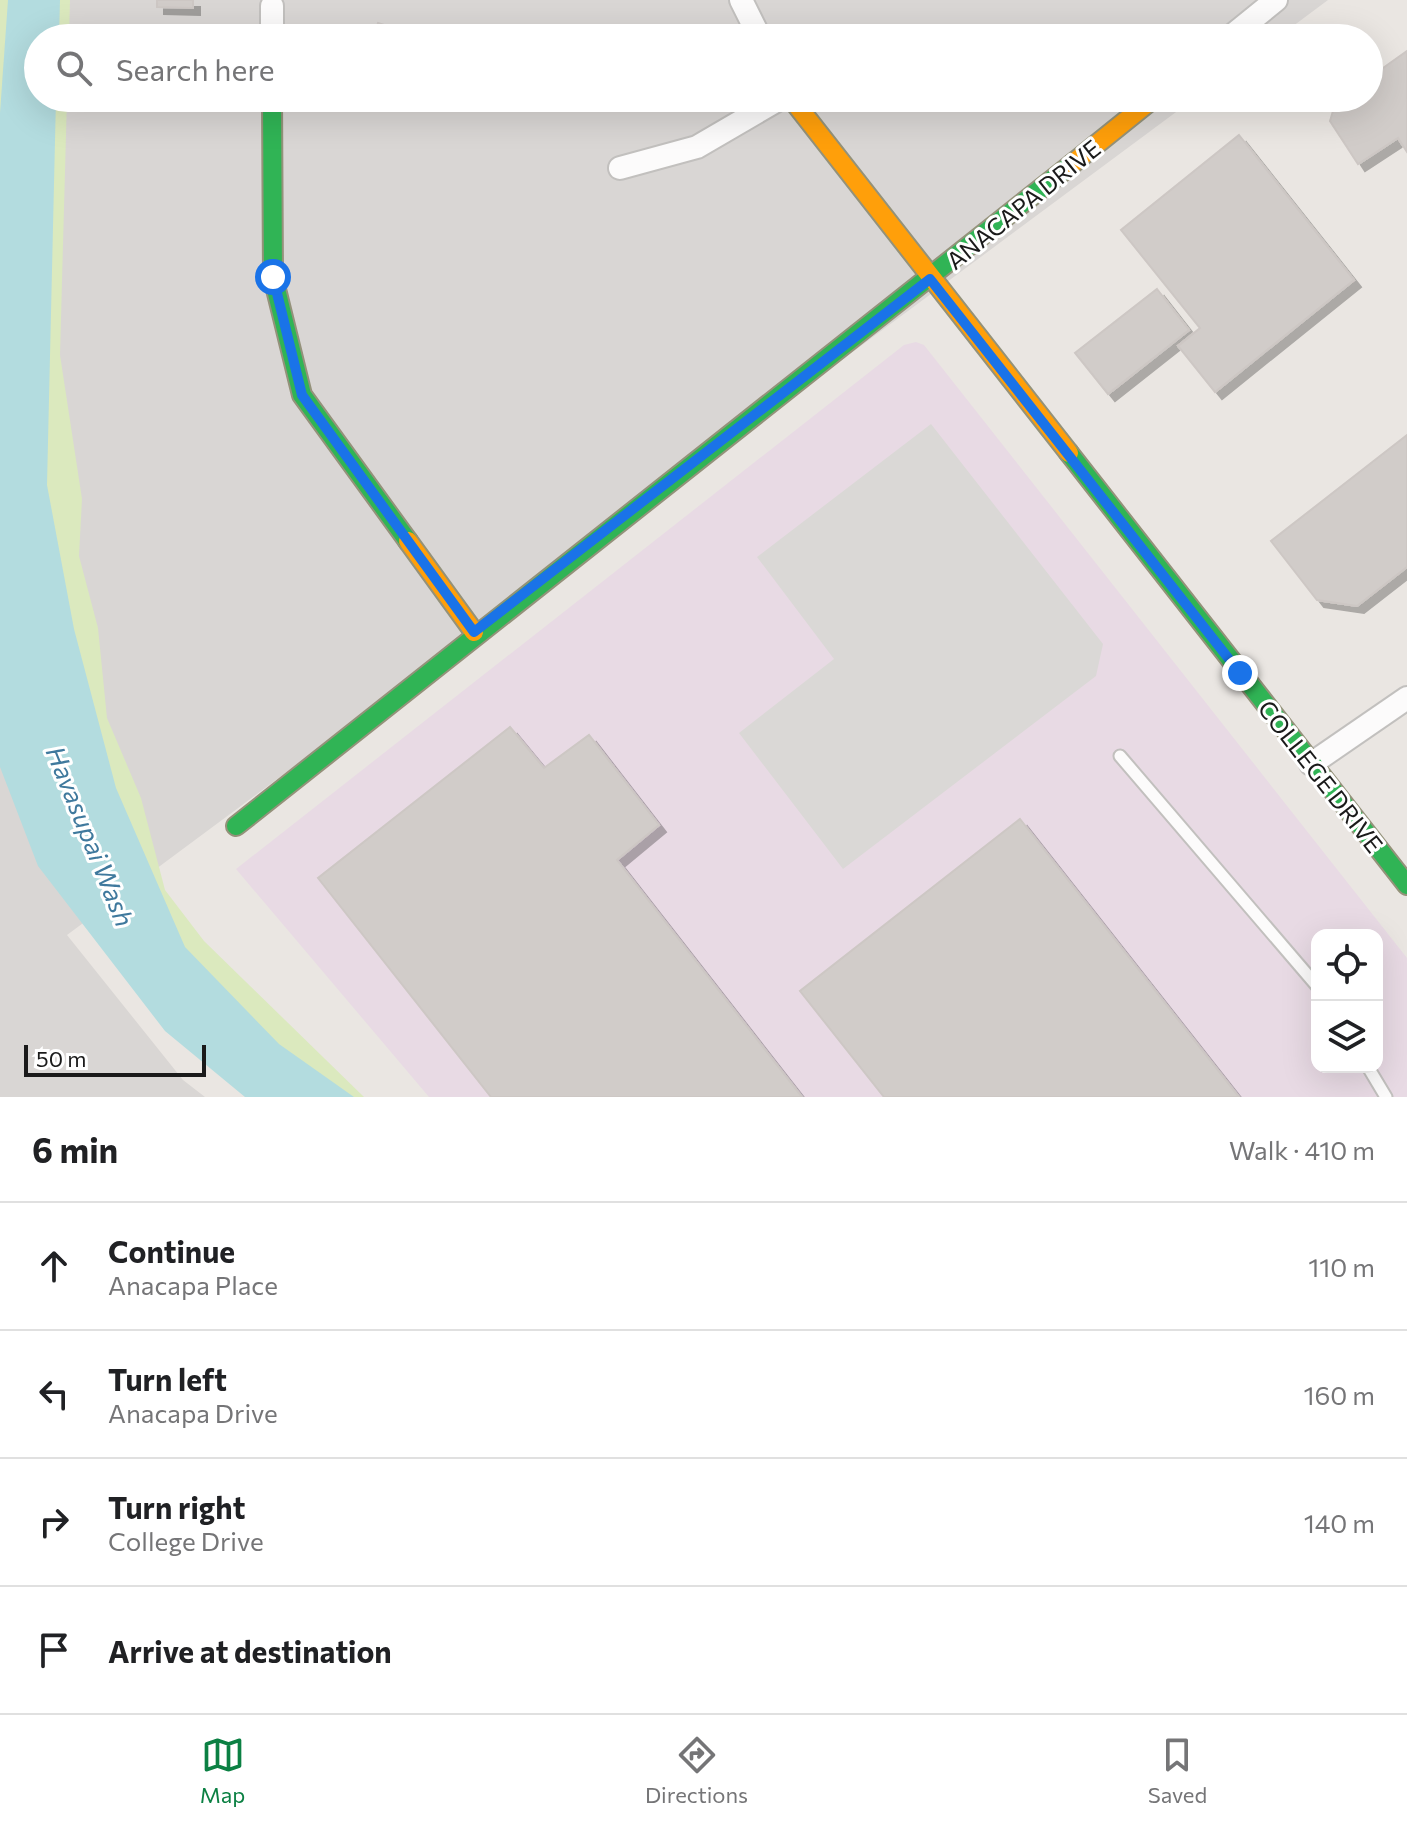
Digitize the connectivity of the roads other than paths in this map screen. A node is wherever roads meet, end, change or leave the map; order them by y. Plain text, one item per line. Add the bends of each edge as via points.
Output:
1 (741, 0) edge
2 (1276, 0) edge
3 (272, 6) dead end
4 (272, 24) edge
5 (753, 24) edge
6 (1246, 24) edge
7 (272, 112) edge
8 (757, 112) edge
9 (802, 112) edge
10 (1137, 112) edge
11 (620, 168) dead end
12 (930, 279) junction
13 (474, 632) junction
14 (1407, 698) edge
15 (1120, 756) dead end
16 (1311, 764) junction
17 (236, 826) dead end
18 (1407, 885) edge
19 (1311, 979) edge
20 (1372, 1073) edge
21 (1386, 1097) edge

1 - 5 street
2 - 6 street
3 - 4 street
7 - 13 street via 273,277 302,395
8 - 11 street via 697,147
9 - 12 street, COLLEGE DRIVE
10 - 12 street, ANACAPA DRIVE
12 - 13 street, ANACAPA DRIVE
12 - 16 street, COLLEGE DRIVE
13 - 17 street, ANACAPA DRIVE
14 - 16 street
15 - 19 lane
16 - 18 street, COLLEGE DRIVE
20 - 21 lane

